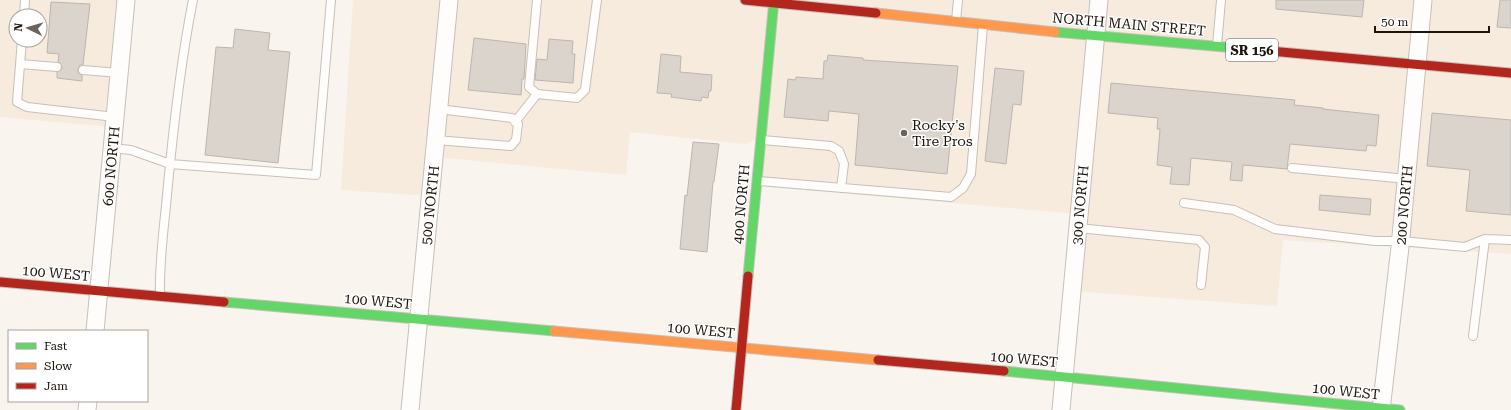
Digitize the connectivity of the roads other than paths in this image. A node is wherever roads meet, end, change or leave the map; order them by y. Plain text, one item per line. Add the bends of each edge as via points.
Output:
1 (126, 0) edge
2 (193, 0) edge
3 (331, 0) edge
4 (449, 0) edge
5 (536, 0) edge
6 (597, 0) edge
7 (745, 0) edge
8 (958, 0) edge
9 (1099, 0) edge
10 (1221, 0) edge
11 (774, 1) edge
12 (1426, 2) edge
13 (956, 21) junction
14 (983, 24) junction
15 (1096, 36) junction
16 (1217, 46) junction
17 (21, 48) edge
18 (20, 64) junction
19 (1418, 65) junction
20 (57, 67) dead end
21 (83, 70) dead end
22 (119, 73) junction
23 (1511, 73) edge
24 (537, 94) junction
25 (439, 109) junction
26 (115, 117) junction
27 (515, 122) junction
28 (436, 140) junction
29 (761, 140) junction
30 (112, 148) junction
31 (170, 164) junction
32 (1292, 168) dead end
33 (1407, 179) junction
34 (757, 180) junction
35 (841, 188) junction
36 (1184, 203) dead end
37 (1078, 228) junction
38 (1485, 239) junction
39 (1511, 240) edge
40 (1401, 241) junction
41 (0, 282) edge
42 (1201, 285) dead end
43 (99, 291) junction
44 (160, 296) junction
45 (419, 319) junction
46 (95, 330) edge
47 (1473, 336) dead end
48 (742, 348) junction
49 (1064, 376) junction
50 (1382, 409) edge
51 (410, 410) edge
52 (736, 410) edge
53 (1061, 410) edge
54 (1400, 410) edge

1 - 22 street, 600 NORTH
2 - 31 lane
3 - 31 lane via 316,176
4 - 25 street, 500 NORTH
5 - 24 lane via 529,86
6 - 24 lane via 585,90 577,98
7 - 11 street, NORTH MAIN STREET / SR 156
8 - 13 lane
9 - 15 street, 300 NORTH
10 - 16 lane
11 - 13 street, NORTH MAIN STREET / SR 156
11 - 29 street, 400 NORTH
12 - 19 street, 200 NORTH
13 - 14 street, NORTH MAIN STREET / SR 156
14 - 15 street, NORTH MAIN STREET / SR 156
14 - 35 lane via 971,174 963,188 951,197
15 - 16 street, NORTH MAIN STREET / SR 156
15 - 37 street, 300 NORTH
16 - 19 street, NORTH MAIN STREET / SR 156
17 - 18 lane
18 - 20 lane
18 - 26 lane via 18,102 27,107
19 - 23 street, NORTH MAIN STREET / SR 156
19 - 33 street, 200 NORTH
21 - 22 lane
22 - 26 street, 600 NORTH
24 - 27 lane
25 - 27 lane via 512,118
25 - 28 street, 500 NORTH
26 - 30 street, 600 NORTH
27 - 28 lane via 518,124 516,140 510,146
28 - 45 street, 500 NORTH
29 - 34 street, 400 NORTH
29 - 35 lane via 831,146 839,151 844,164
30 - 31 lane via 131,150
30 - 43 street, 600 NORTH
31 - 44 lane
32 - 33 lane
33 - 40 street, 200 NORTH
34 - 35 lane
34 - 48 street, 400 NORTH
36 - 40 lane via 1234,210 1275,229 1375,241
37 - 42 lane via 1199,240 1205,247
37 - 49 street, 300 NORTH
38 - 39 lane
38 - 40 lane via 1465,248
38 - 47 lane
40 - 50 street, 200 NORTH
41 - 43 street, 100 WEST
43 - 44 street, 100 WEST
43 - 46 street, 600 NORTH
44 - 45 street, 100 WEST
45 - 48 street, 100 WEST
45 - 51 street, 500 NORTH
48 - 49 street, 100 WEST
48 - 52 street, 400 NORTH
49 - 50 street, 100 WEST
49 - 53 street, 300 NORTH
50 - 54 street, 100 WEST

